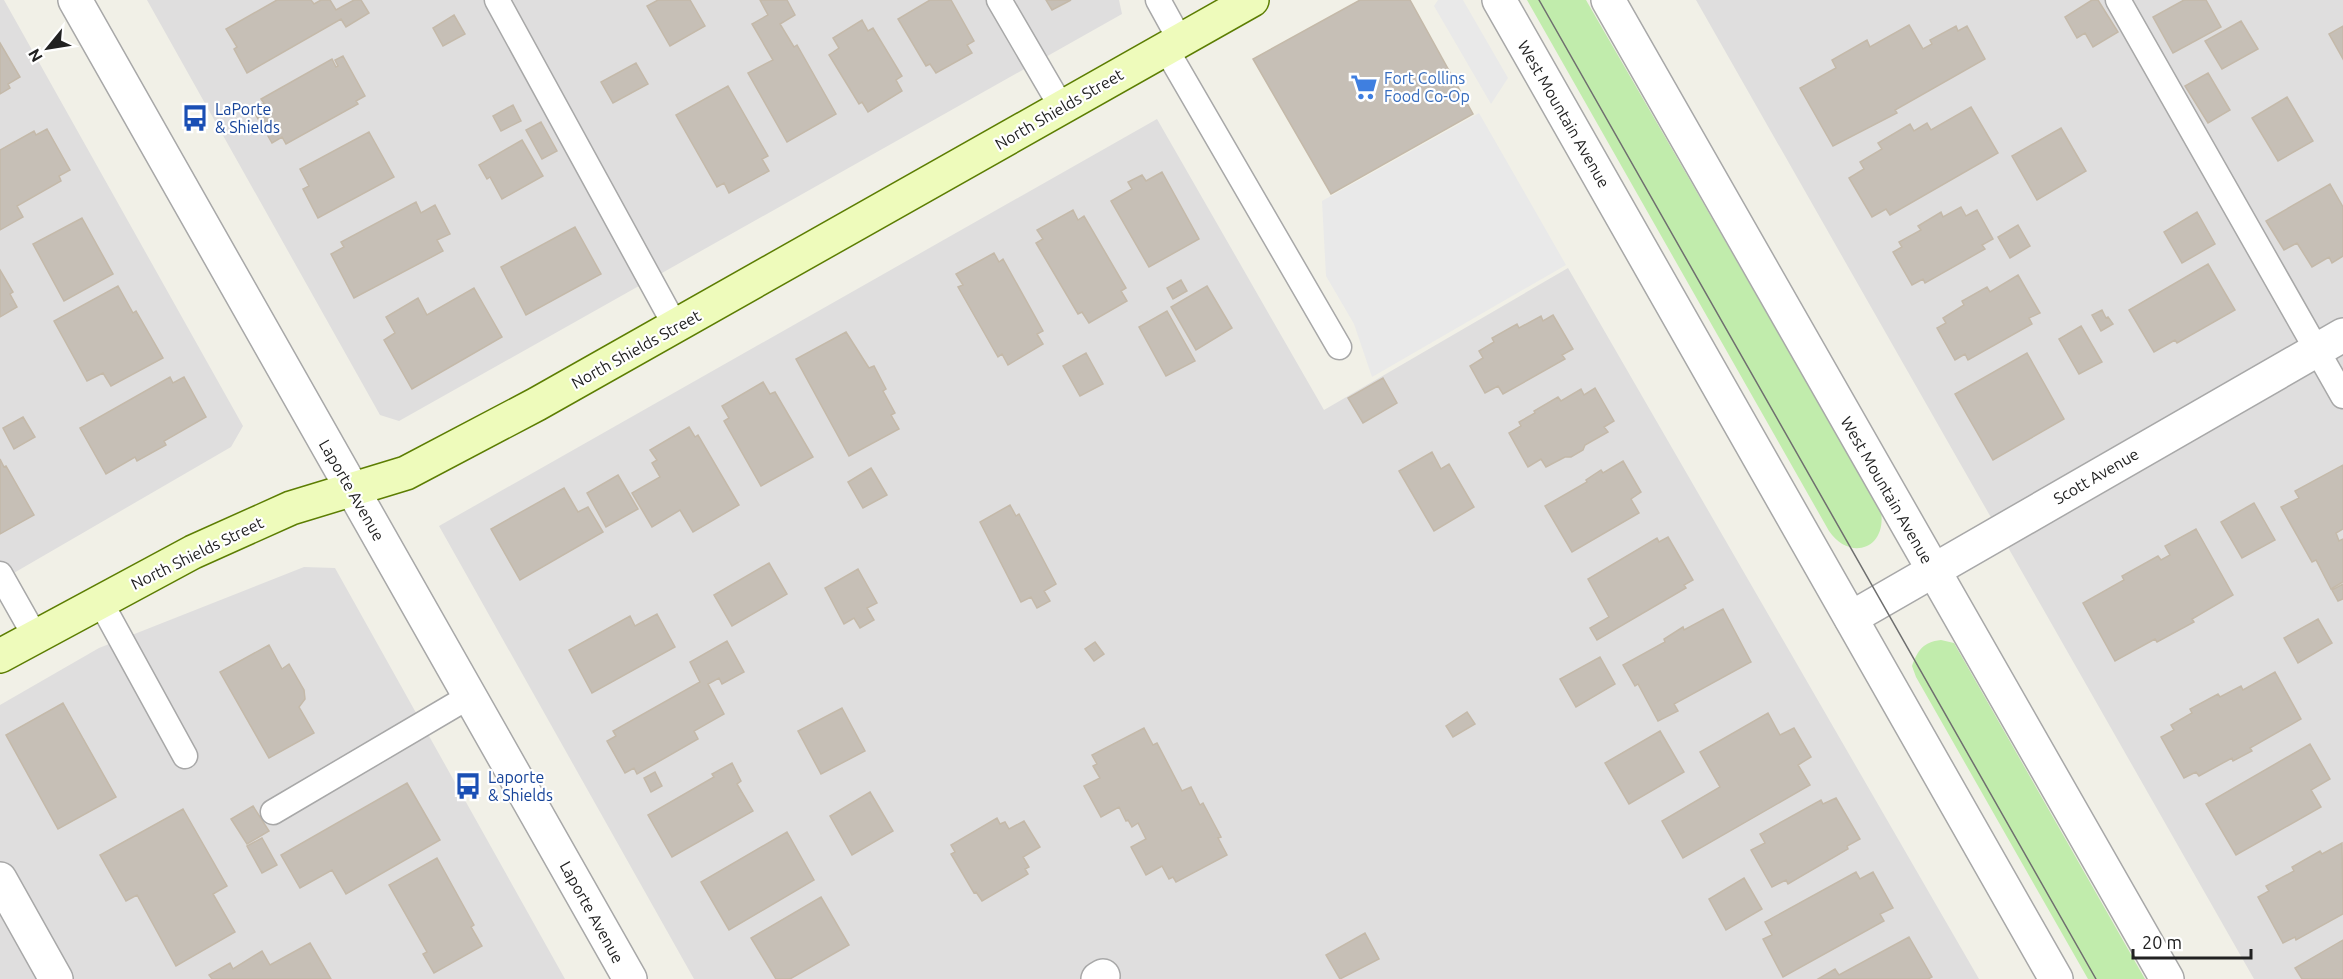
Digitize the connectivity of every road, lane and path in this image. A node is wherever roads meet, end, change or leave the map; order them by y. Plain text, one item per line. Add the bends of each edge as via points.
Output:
1 (75, 0) edge
2 (497, 0) edge
3 (999, 0) edge
4 (1158, 0) edge
5 (1252, 0) edge
6 (1499, 0) edge
7 (1608, 0) edge
8 (2118, 0) edge
9 (1173, 45) junction
10 (1062, 108) junction
11 (676, 327) junction
12 (2330, 343) edge
13 (1339, 347) dead end
14 (2343, 396) edge
15 (352, 490) junction
16 (1933, 570) junction
17 (0, 574) edge
18 (100, 601) junction
19 (1851, 618) junction
20 (35, 636) junction
21 (0, 656) edge
22 (470, 696) junction
23 (185, 756) dead end
24 (273, 812) dead end
25 (0, 879) edge
26 (56, 979) edge
27 (630, 979) edge
28 (2056, 979) edge
29 (2167, 979) edge

1 - 15 street, Laporte Avenue
2 - 11 lane
3 - 10 lane
4 - 9 lane
5 - 9 main road, North Shields Street
6 - 19 street, West Mountain Avenue
7 - 16 street, West Mountain Avenue
8 - 12 lane
9 - 10 main road, North Shields Street
9 - 13 lane
10 - 11 main road, North Shields Street
11 - 15 main road, North Shields Street via 406,473
12 - 14 lane
12 - 16 street, Scott Avenue
15 - 18 main road, North Shields Street via 282,512 193,552
15 - 22 street, Laporte Avenue
16 - 19 street, Scott Avenue
16 - 29 street, West Mountain Avenue
17 - 20 lane
18 - 20 main road, North Shields Street
18 - 23 lane
19 - 28 street, West Mountain Avenue
20 - 21 main road, North Shields Street
22 - 24 lane
22 - 27 street, Laporte Avenue
25 - 26 street

